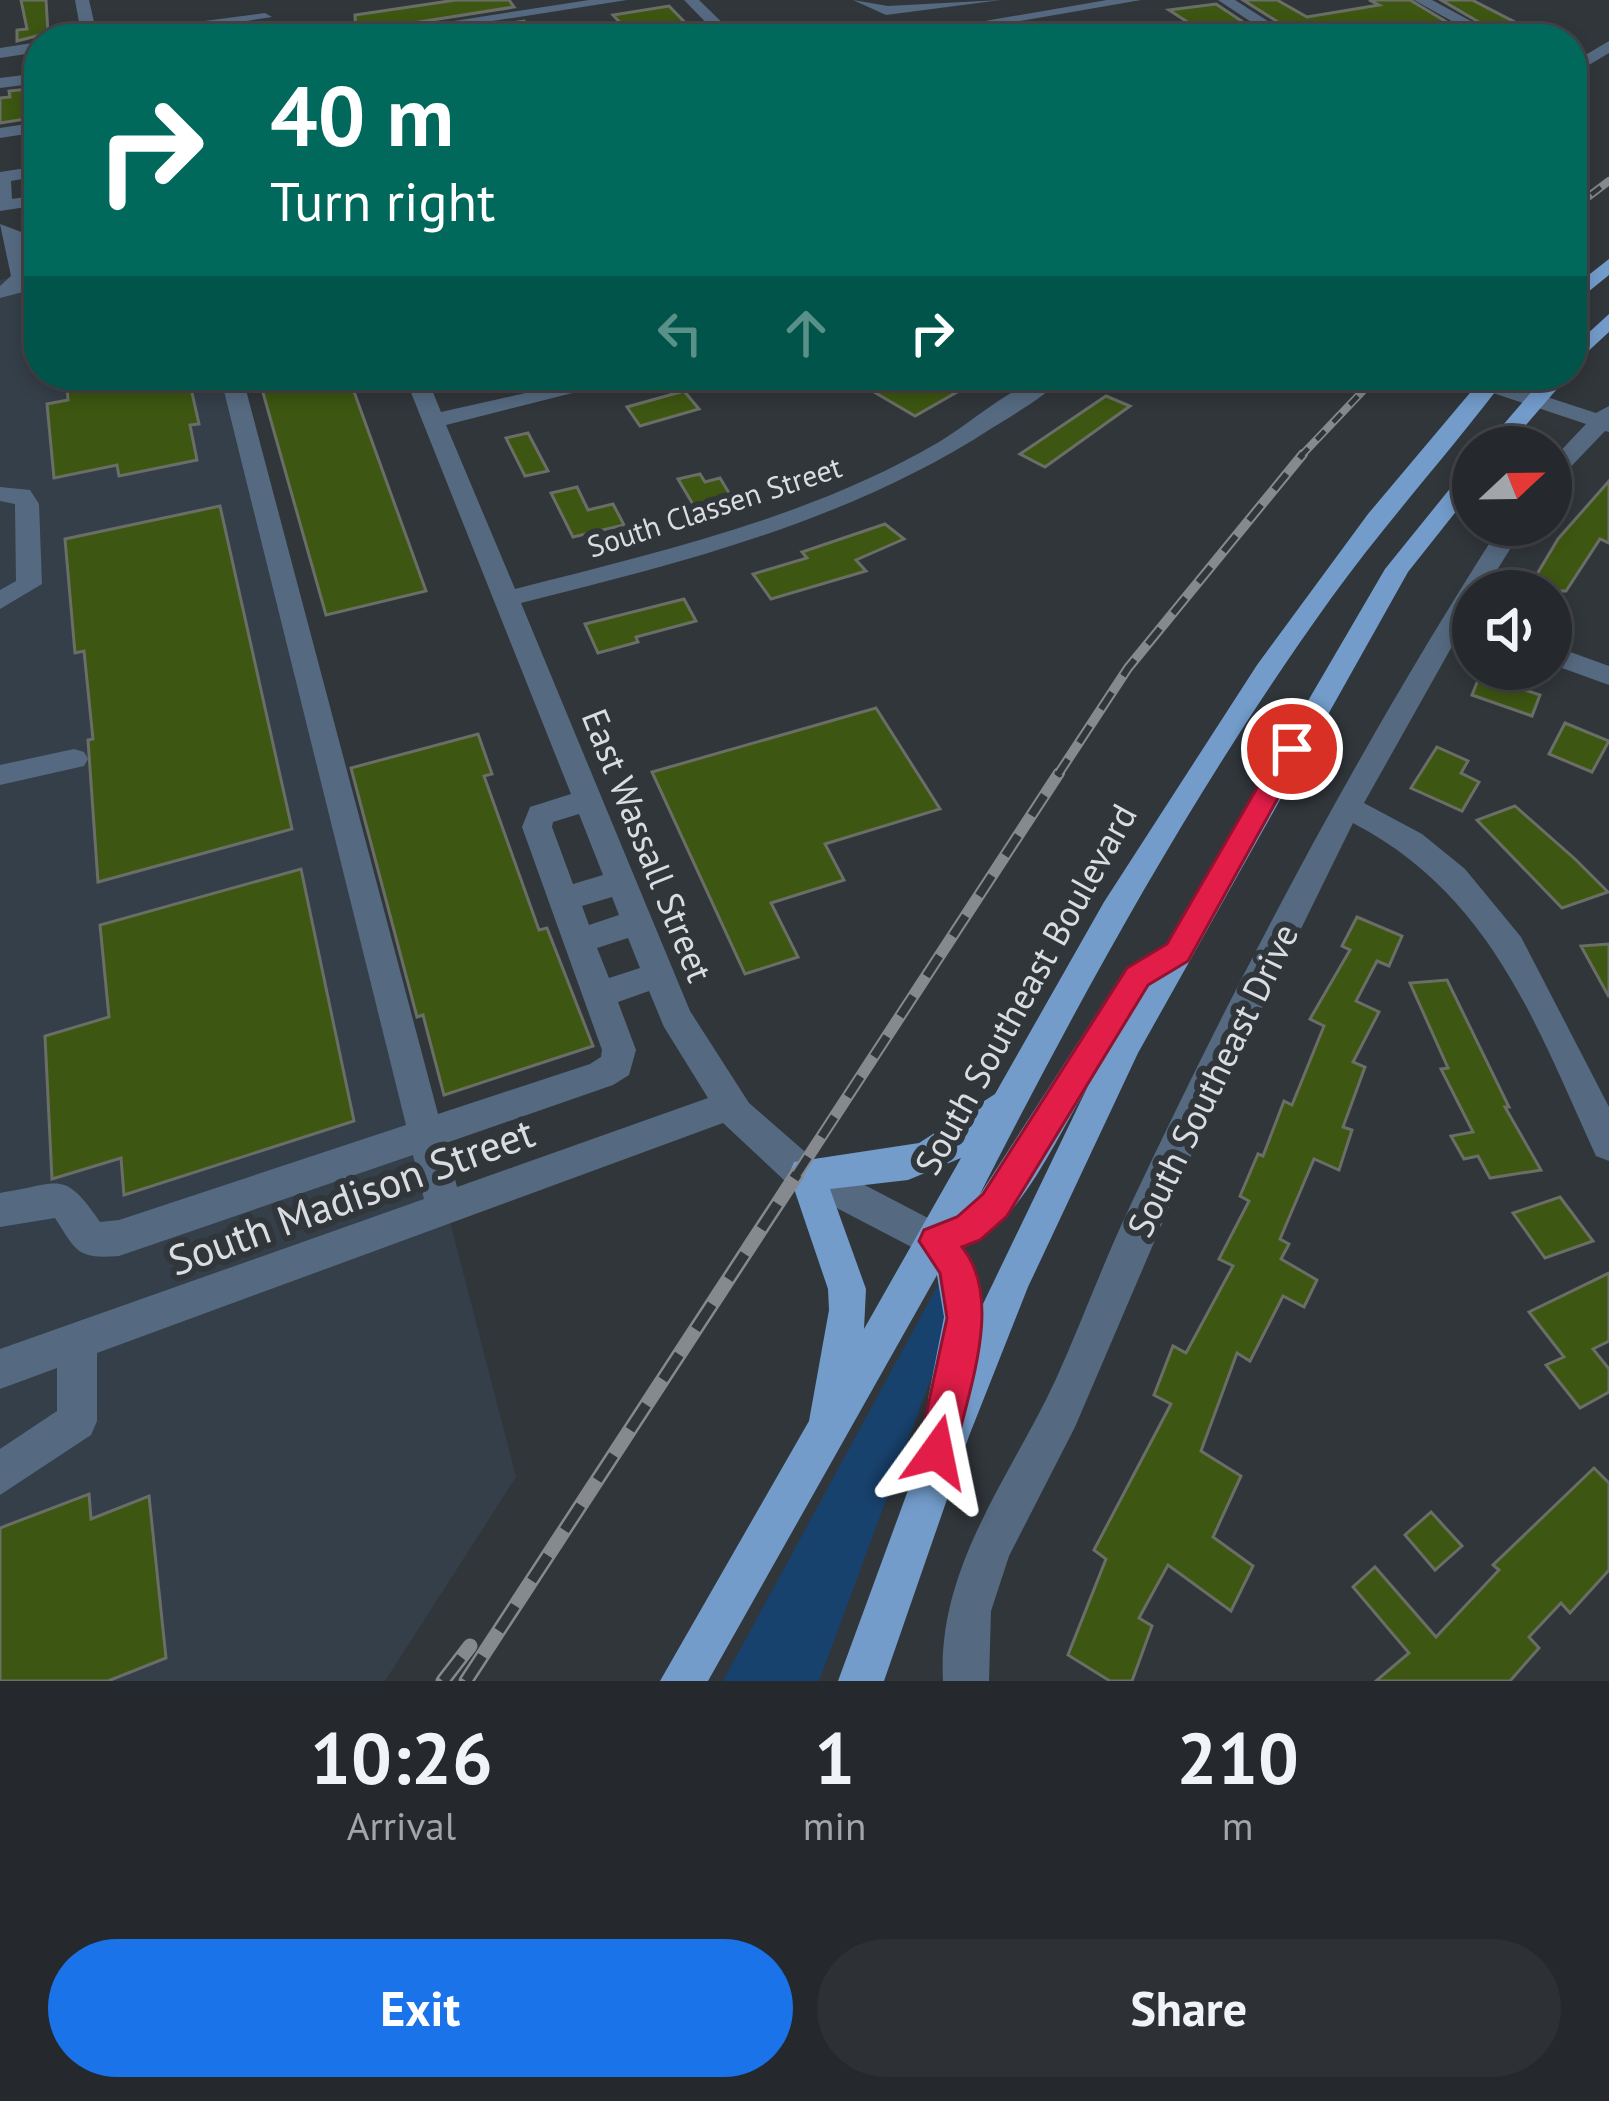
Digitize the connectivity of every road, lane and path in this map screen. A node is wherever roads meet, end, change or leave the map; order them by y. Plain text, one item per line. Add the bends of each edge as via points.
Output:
1 (258, 0) edge
2 (620, 0) edge
3 (692, 0) edge
4 (860, 0) edge
5 (994, 0) edge
6 (1027, 0) edge
7 (1129, 0) edge
8 (1225, 0) edge
9 (1420, 0) edge
10 (1042, 15) junction
11 (265, 17) junction
12 (212, 24) edge
13 (268, 24) edge
14 (451, 24) edge
15 (715, 24) edge
16 (985, 24) edge
17 (1055, 24) edge
18 (1264, 24) edge
19 (1467, 24) edge
20 (1, 177) edge
21 (24, 203) edge
22 (0, 230) edge
23 (16, 271) edge
24 (0, 292) edge
25 (1609, 320) edge
26 (1587, 344) edge
27 (235, 390) edge
28 (421, 390) edge
29 (567, 390) edge
30 (1032, 390) edge
31 (1485, 390) edge
32 (1515, 390) edge
33 (1544, 390) edge
34 (1535, 399) junction
35 (1606, 420) edge
36 (434, 421) junction
37 (1512, 426) edge
38 (1572, 454) edge
39 (0, 494) edge
40 (1452, 501) edge
41 (506, 598) junction
42 (0, 601) edge
43 (1452, 639) edge
44 (1572, 662) edge
45 (1609, 676) edge
46 (74, 759) dead end
47 (0, 775) edge
48 (588, 800) junction
49 (1347, 807) junction
50 (620, 882) junction
51 (564, 899) junction
52 (637, 922) junction
53 (579, 941) junction
54 (1178, 952) junction
55 (658, 975) junction
56 (598, 995) junction
57 (1019, 1084) junction
58 (731, 1106) junction
59 (425, 1135) junction
60 (1609, 1145) edge
61 (807, 1174) junction
62 (0, 1210) edge
63 (445, 1210) junction
64 (936, 1241) junction
65 (66, 1346) junction
66 (0, 1370) edge
67 (0, 1388) edge
68 (822, 1438) junction
69 (0, 1474) edge
70 (927, 1496) junction
71 (964, 1669) edge
72 (683, 1681) edge
73 (860, 1681) edge

1 - 11 street
2 - 14 street
3 - 15 street
4 - 5 street via 886,11
6 - 10 street
7 - 10 street
8 - 18 street
9 - 19 street
10 - 16 street
10 - 17 street
11 - 12 street
11 - 13 street
20 - 21 street via 4,206
22 - 23 street via 15,233
23 - 24 street via 16,288
25 - 26 main road
27 - 59 street
28 - 36 street, East Wassall Street
29 - 36 street
30 - 41 street, South Classen Street via 928,458 804,514 681,555
31 - 57 main road, South Southeast Boulevard via 1337,570 1223,736
32 - 34 street
33 - 34 main road
34 - 35 street
34 - 37 main road
35 - 38 street
36 - 41 street, East Wassall Street
39 - 42 street via 22,495 27,504 28,584
40 - 54 main road via 1397,569
41 - 48 street, East Wassall Street
43 - 49 street, South Southeast Drive
44 - 45 street
46 - 47 street
48 - 50 street, East Wassall Street
48 - 51 street via 540,815 537,827
49 - 60 street via 1420,847 1480,903 1516,952
49 - 71 street, South Southeast Drive via 1144,1216 1062,1412 977,1585
50 - 51 street
50 - 52 street, East Wassall Street
51 - 53 street
52 - 53 street
52 - 55 street, East Wassall Street
53 - 56 street
54 - 64 main road via 1137,977 995,1205 968,1229
54 - 70 main road via 1012,1280
55 - 56 street
55 - 58 street, East Wassall Street
56 - 59 street via 617,1065
57 - 61 main road via 966,1137 930,1159
57 - 64 main road, South Southeast Boulevard
58 - 61 street, East Wassall Street
58 - 63 street, South Madison Street
59 - 62 street via 119,1238 92,1240 64,1200
59 - 63 street
61 - 64 street, East Wassall Street
61 - 68 main road via 847,1289
63 - 65 street, South Madison Street
64 - 68 main road, South Southeast Boulevard
64 - 70 main road via 956,1266 965,1318
65 - 66 street, South Madison Street
65 - 67 street
65 - 69 street via 77,1421
68 - 72 main road, South Southeast Boulevard
70 - 73 main road

